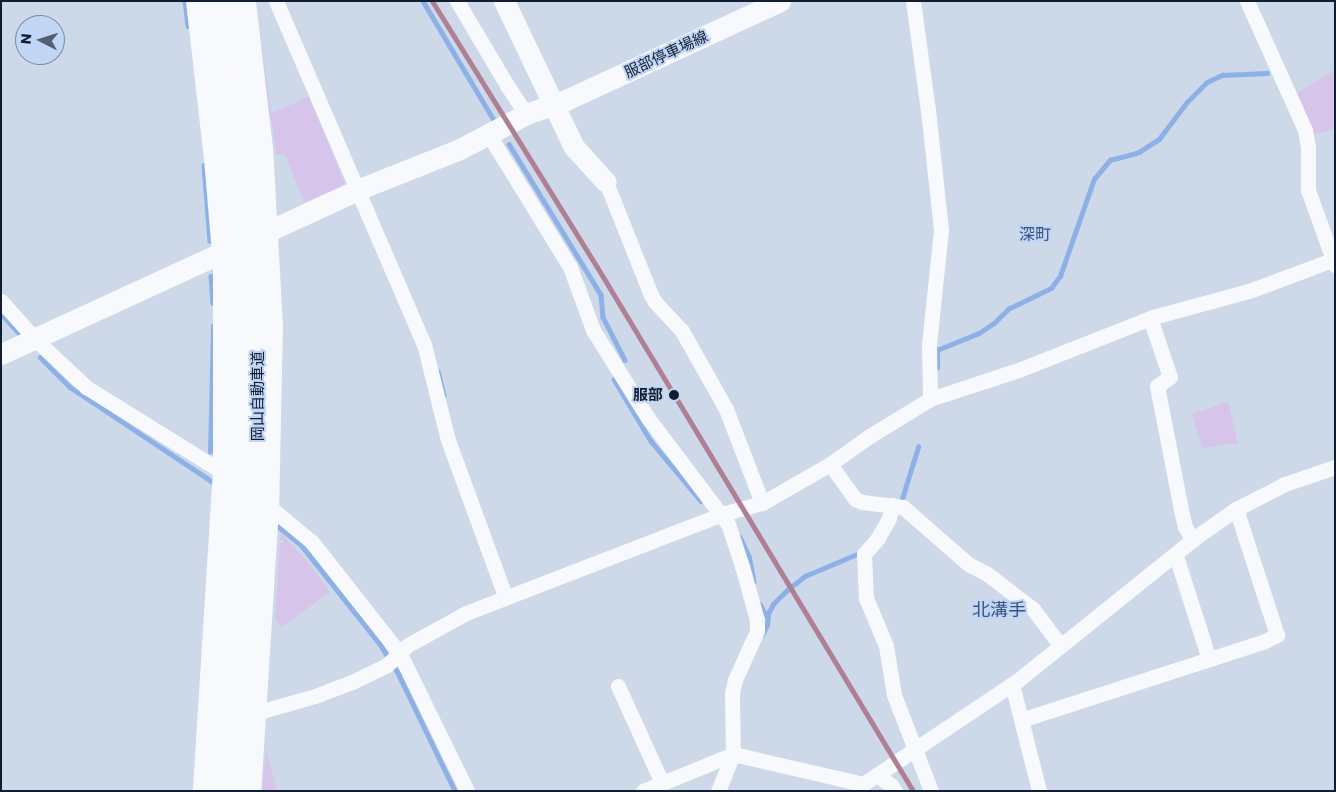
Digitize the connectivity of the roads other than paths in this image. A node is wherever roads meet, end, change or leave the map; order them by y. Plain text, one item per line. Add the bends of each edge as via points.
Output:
1 (193, 1) edge
2 (212, 1) edge
3 (276, 1) edge
4 (458, 1) edge
5 (504, 1) edge
6 (780, 1) edge
7 (913, 1) edge
8 (1247, 1) edge
9 (246, 2) edge
10 (553, 105) junction
11 (526, 114) junction
12 (489, 135) junction
13 (606, 182) joint
14 (357, 190) junction
15 (271, 230) junction
16 (220, 254) junction
17 (1334, 262) edge
18 (1, 301) edge
19 (1150, 318) junction
20 (36, 340) junction
21 (1, 354) edge
22 (930, 399) junction
23 (830, 464) junction
24 (1335, 466) edge
25 (219, 481) junction
26 (762, 503) junction
27 (892, 505) junction
28 (1236, 509) junction
29 (722, 514) junction
30 (270, 517) junction
31 (1193, 540) junction
32 (1174, 556) junction
33 (505, 596) junction
34 (1060, 646) junction
35 (394, 659) junction
36 (1209, 660) junction
37 (1012, 684) junction
38 (618, 686) dead end
39 (259, 712) junction
40 (1020, 720) junction
41 (205, 728) junction
42 (915, 749) junction
43 (736, 755) junction
44 (877, 774) junction
45 (664, 785) edge
46 (200, 791) edge
47 (217, 791) edge
48 (236, 791) edge
49 (253, 791) edge
50 (467, 791) edge
51 (643, 791) edge
52 (718, 791) edge
53 (895, 791) edge
54 (931, 791) edge
55 (1040, 791) edge

1 - 16 street
2 - 47 highway, 岡山自動車道 via 234,214 238,399 232,566
3 - 14 street
4 - 11 street
5 - 10 street
6 - 10 street, 服部停車場線
7 - 22 street via 941,230 929,344
8 - 17 street via 1305,130 1308,190
9 - 15 street via 265,147
9 - 48 highway, 岡山自動車道 via 246,106 255,211 259,419 253,568
10 - 11 street, 服部停車場線
10 - 13 street via 574,147
11 - 12 street, 服部停車場線
12 - 14 street, 服部停車場線
12 - 29 street via 570,267 593,330 648,418
13 - 26 street via 655,302 682,330 726,409
14 - 15 street, 服部停車場線
14 - 33 street via 424,344 448,440
15 - 16 street, 服部停車場線
15 - 30 street via 275,334
16 - 20 street, 服部停車場線
16 - 25 street
17 - 19 street via 1249,291
18 - 20 street
19 - 22 street via 1021,369
19 - 31 street via 1170,377 1157,386 1181,510 1185,527
20 - 21 street, 服部停車場線
20 - 25 street via 86,387
22 - 23 street
23 - 26 street
23 - 27 street via 855,499
24 - 28 street via 1285,484
25 - 30 street
25 - 41 street
26 - 29 street
27 - 34 street via 903,506 968,564 1033,609
27 - 42 street via 878,538 864,554 864,582 866,598 886,646 894,696
28 - 31 street
28 - 36 street via 1277,635
29 - 33 street
29 - 43 street via 742,566 757,631 732,693
30 - 35 street via 312,542
30 - 39 street
31 - 32 street
32 - 34 street
32 - 36 street
33 - 35 street via 408,645
34 - 37 street
35 - 39 street via 315,696
35 - 50 street
36 - 40 street
37 - 40 street
37 - 42 street
38 - 45 street
39 - 41 street
39 - 49 street
40 - 55 street
41 - 46 street
42 - 44 street
42 - 54 street
43 - 44 street via 863,784
43 - 45 street
43 - 52 street
44 - 53 street
45 - 51 street

